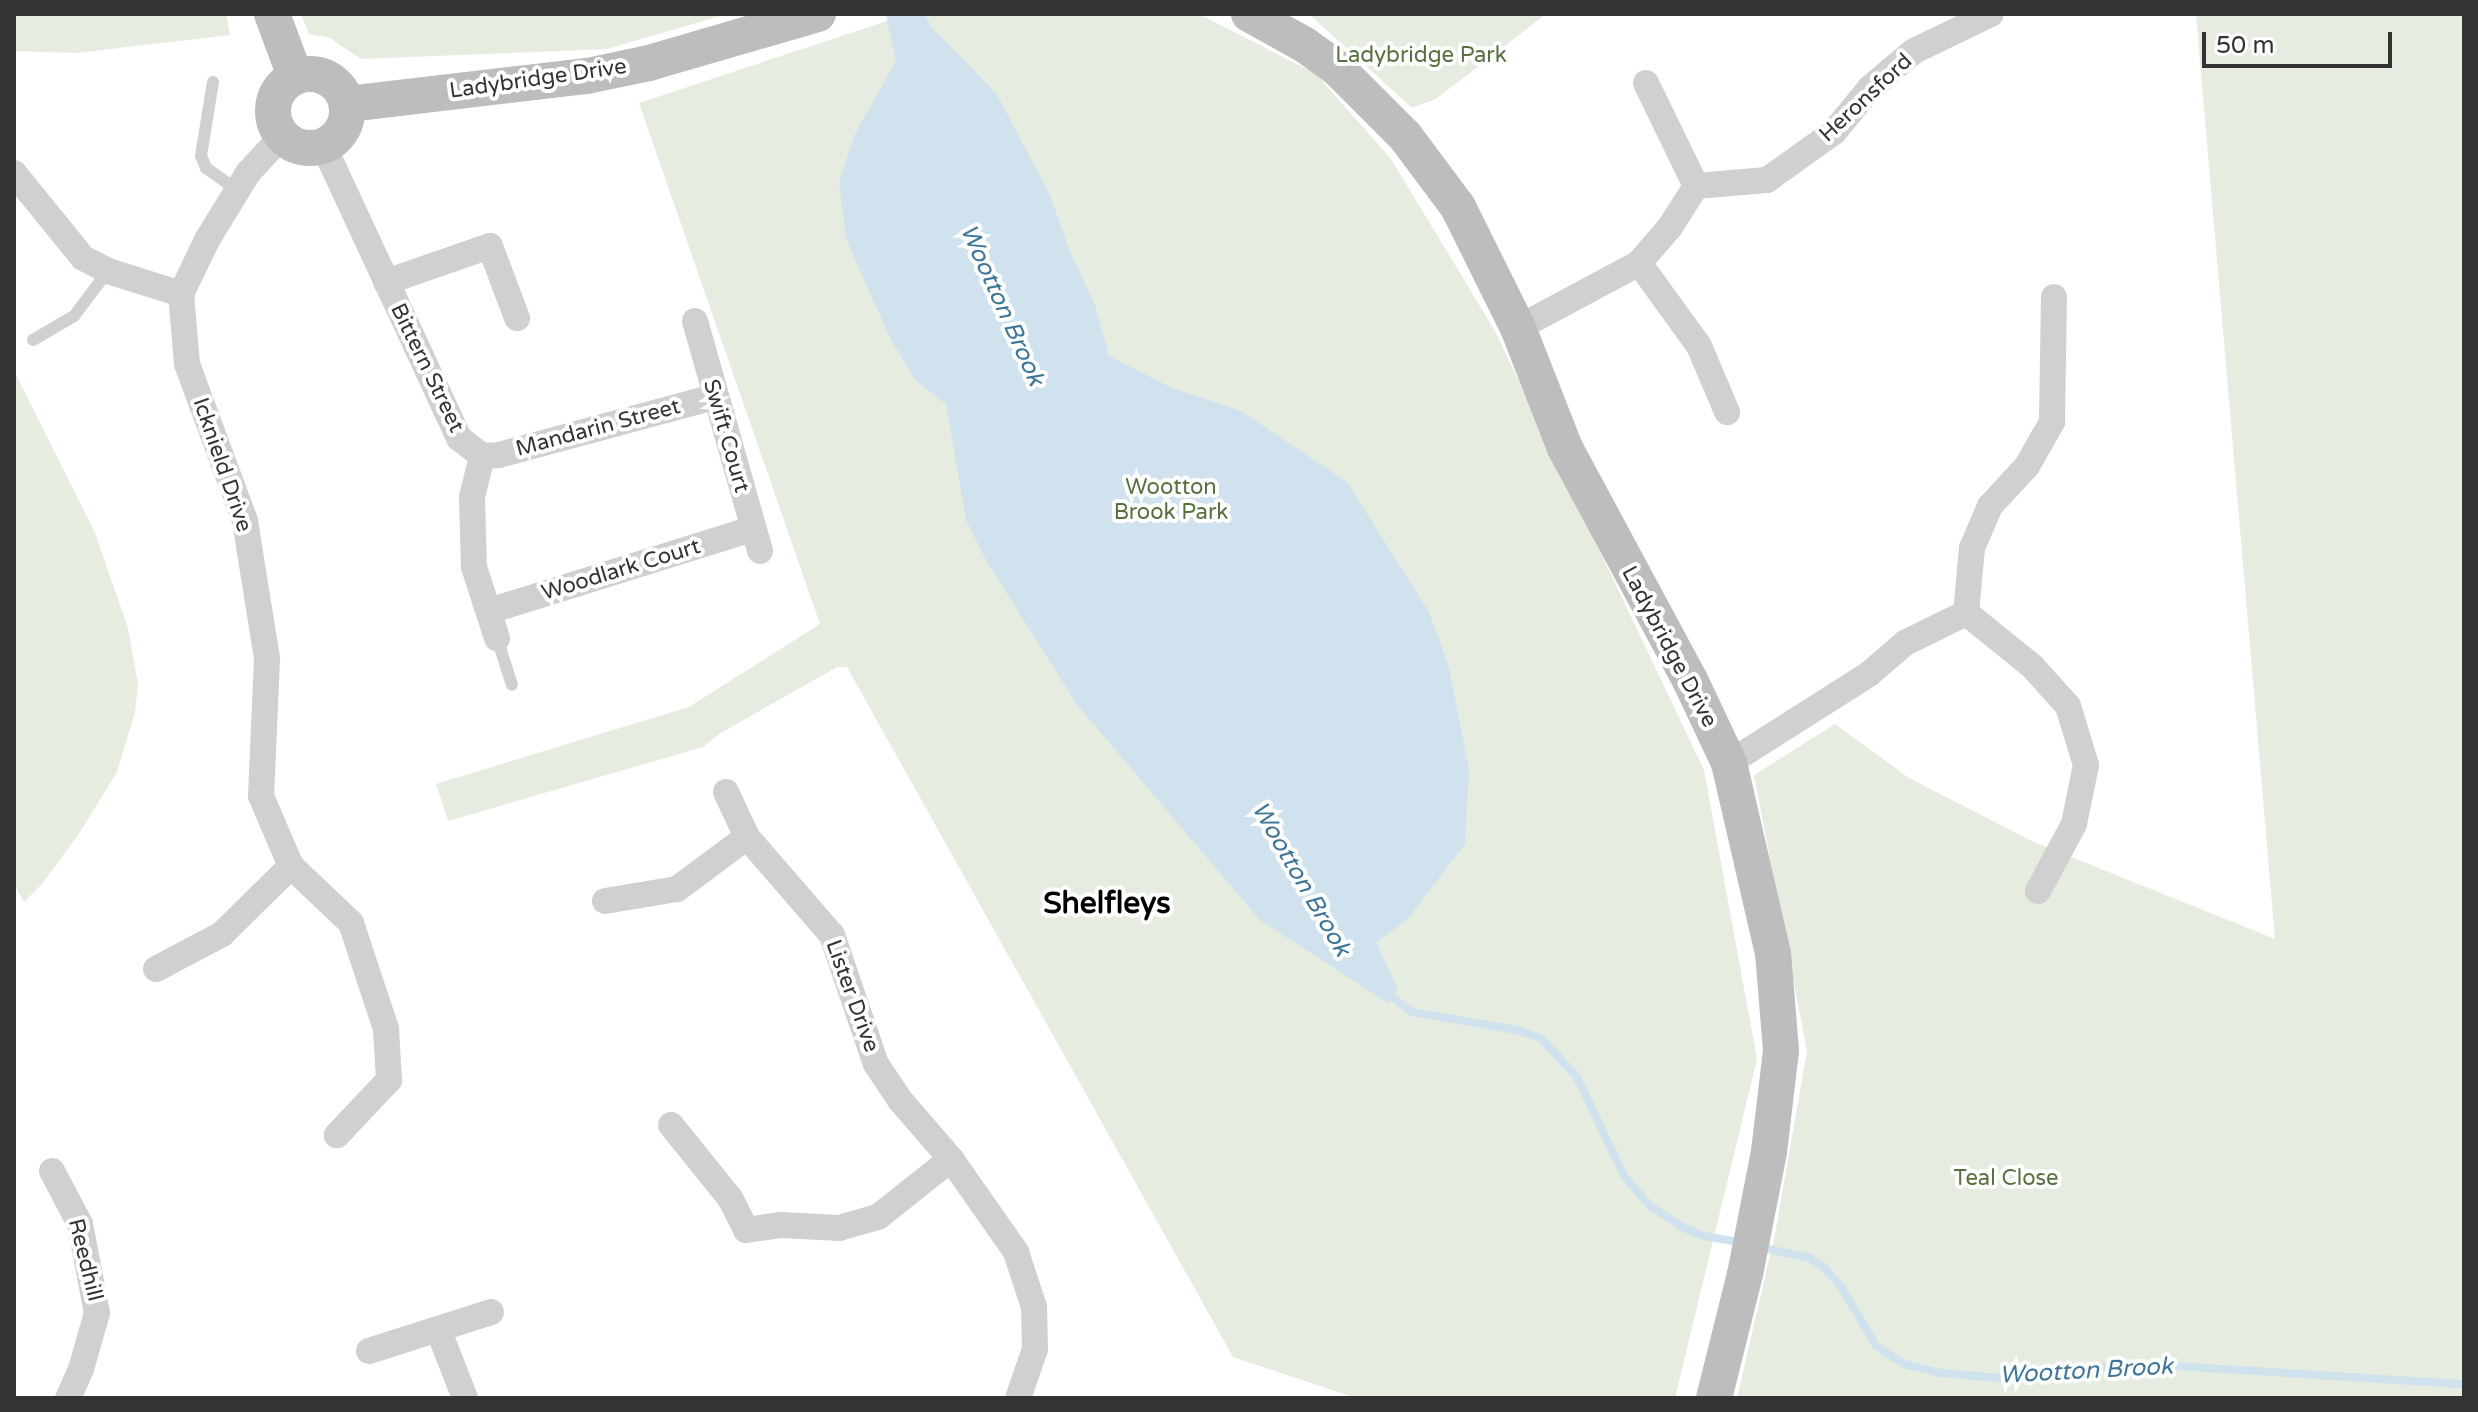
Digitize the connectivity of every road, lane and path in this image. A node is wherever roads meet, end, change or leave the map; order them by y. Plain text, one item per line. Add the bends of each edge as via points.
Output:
1 (272, 14) edge
2 (818, 14) edge
3 (1249, 14) edge
4 (1991, 14) edge
5 (295, 76) junction
6 (213, 82) dead end
7 (1646, 83) dead end
8 (348, 104) junction
9 (282, 136) junction
10 (324, 147) junction
11 (14, 173) edge
12 (1696, 186) junction
13 (237, 190) junction
14 (1639, 263) junction
15 (108, 271) junction
16 (386, 282) junction
17 (181, 294) junction
18 (2054, 297) dead end
19 (517, 318) dead end
20 (695, 321) dead end
21 (1518, 328) junction
22 (33, 340) dead end
23 (714, 397) junction
24 (1727, 412) dead end
25 (482, 456) junction
26 (756, 540) joint
27 (489, 611) junction
28 (1966, 613) junction
29 (497, 638) joint
30 (512, 685) dead end
31 (1729, 763) junction
32 (726, 792) dead end
33 (747, 837) junction
34 (291, 866) junction
35 (2038, 891) dead end
36 (605, 901) dead end
37 (156, 969) dead end
38 (671, 1125) dead end
39 (337, 1135) dead end
40 (951, 1159) junction
41 (52, 1171) dead end
42 (491, 1312) dead end
43 (438, 1329) junction
44 (369, 1351) dead end
45 (68, 1398) edge
46 (465, 1398) edge
47 (1018, 1398) edge
48 (1714, 1398) edge

1 - 5 street
2 - 8 street, Ladybridge Drive via 649,63 562,80
3 - 21 street, Ladybridge Drive via 1338,69 1405,136 1458,207
4 - 12 street, Heronsford via 1914,51 1870,88 1834,132 1767,180
5 - 8 street via 322,75 343,92
5 - 9 street via 274,100 272,114
6 - 13 lane via 201,156 206,168
7 - 12 street
8 - 10 street via 341,131
9 - 10 street via 297,146
9 - 13 street
10 - 16 street, Bittern Street
11 - 15 street via 83,258
12 - 14 street
13 - 17 street
14 - 21 street
14 - 24 street via 1699,346
15 - 17 street
15 - 22 lane via 74,316
16 - 19 street via 490,246
16 - 25 street, Bittern Street via 459,438
17 - 34 street, Icknield Drive via 187,364 245,521 267,659 261,796
18 - 28 street via 2052,422 2027,466 1990,506 1972,548
20 - 23 street, Swift Court
21 - 31 street, Ladybridge Drive via 1565,448
23 - 25 street, Mandarin Street
23 - 26 street, Swift Court
25 - 27 street, Bittern Street via 472,497 474,567
26 - 27 street, Woodlark Court
27 - 29 street, Bittern Street
28 - 31 street via 1905,643 1869,674
28 - 35 street via 2032,666 2068,706 2086,765 2074,824
29 - 30 lane
31 - 48 street, Ladybridge Drive via 1773,953 1781,1051 1755,1225
32 - 33 street, Lister Drive
33 - 36 street via 677,889
33 - 40 street, Lister Drive via 832,935 876,1064
34 - 37 street via 222,934
34 - 39 street, Icknield Drive via 351,923 386,1029 389,1080
38 - 40 street via 730,1198 746,1230 782,1225 839,1228 878,1217
40 - 47 street, Lister Drive via 1016,1252 1034,1307 1035,1349
41 - 45 street, Reedhill via 80,1224 97,1313
42 - 43 street
43 - 44 street
43 - 46 street

